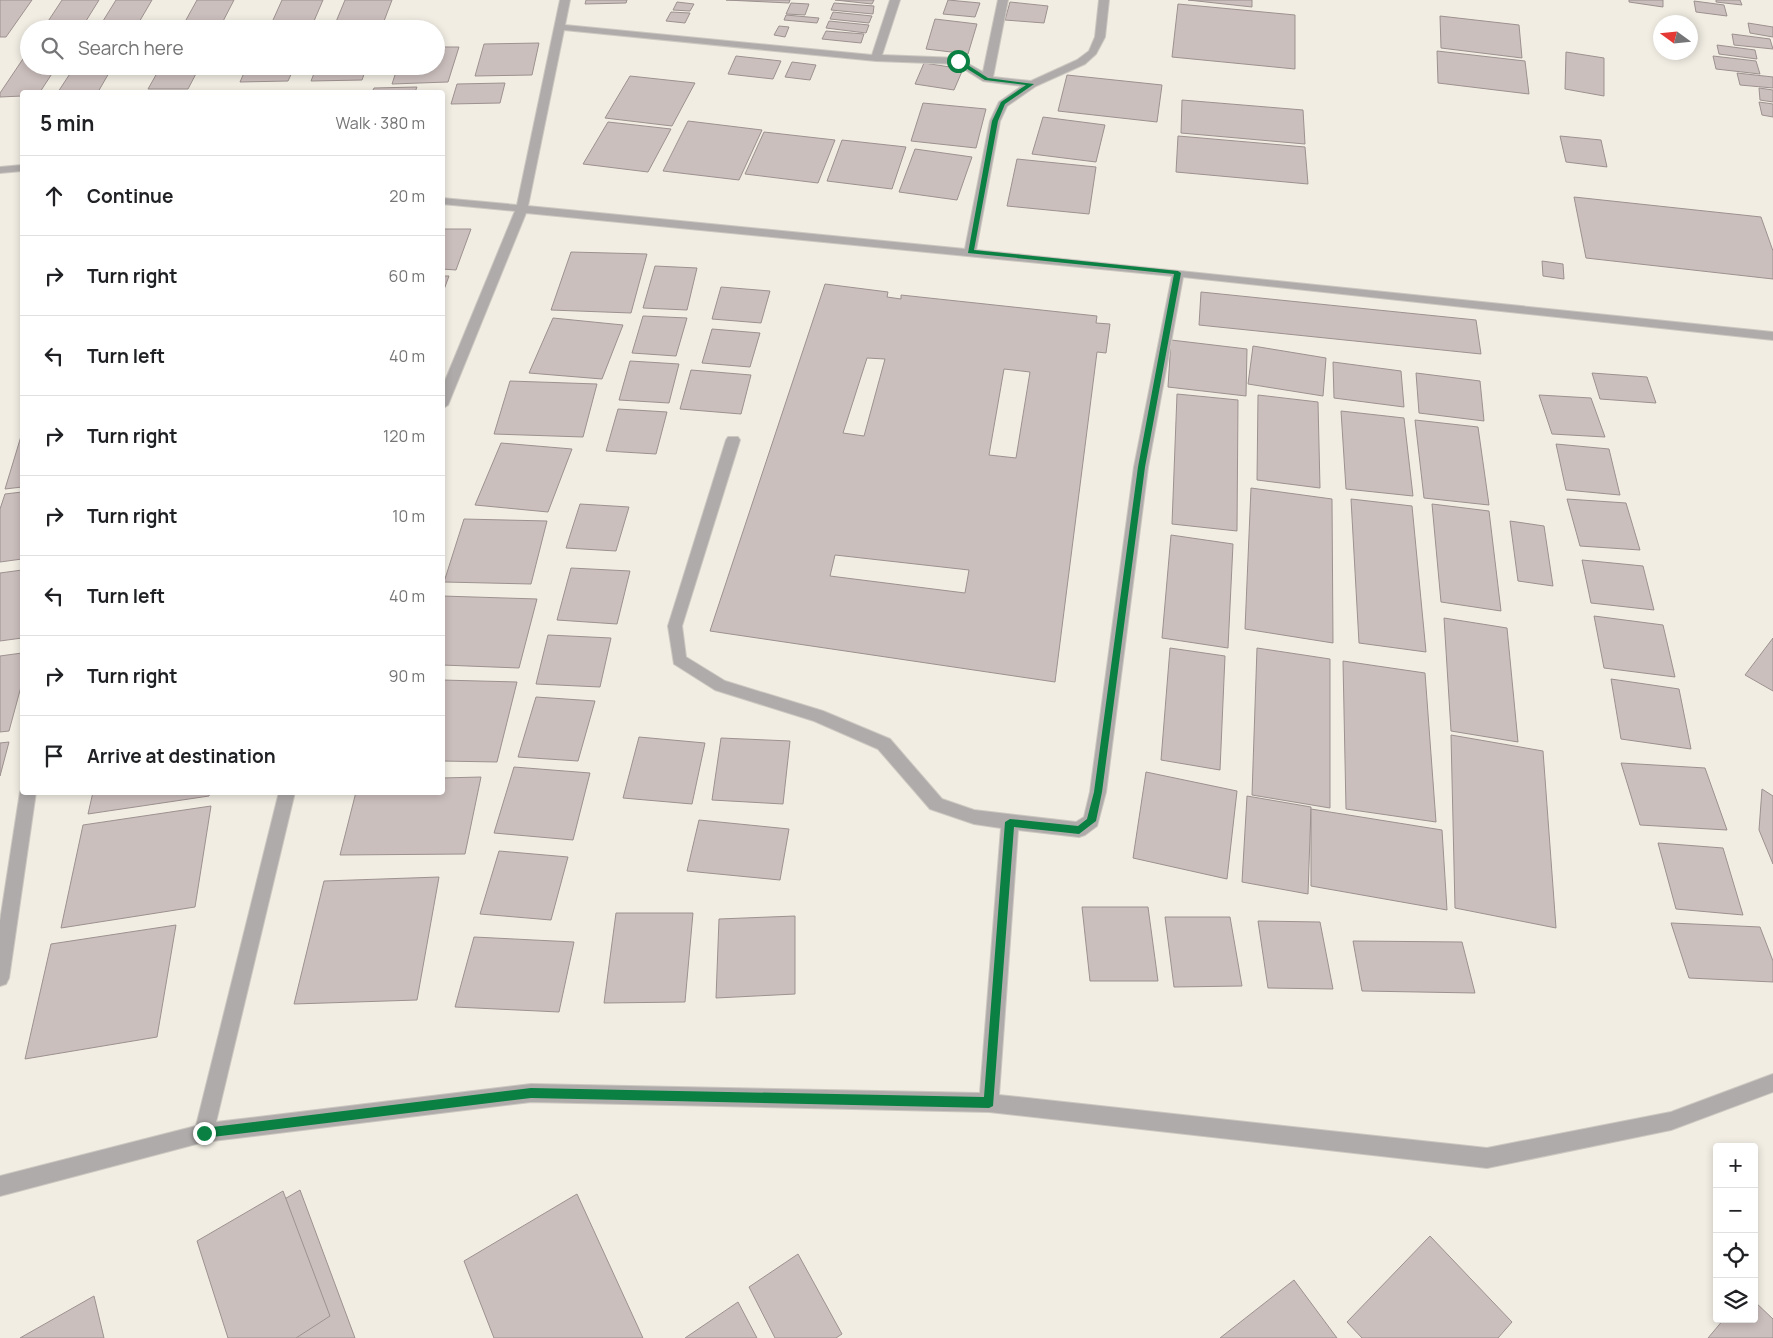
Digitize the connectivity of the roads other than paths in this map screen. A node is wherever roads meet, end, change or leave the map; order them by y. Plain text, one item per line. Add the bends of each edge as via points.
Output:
1 (565, 0) edge
2 (895, 0) edge
3 (1004, 0) edge
4 (1104, 0) edge
5 (559, 27) junction
6 (876, 58) junction
7 (987, 79) junction
8 (1032, 84) junction
9 (20, 168) edge
10 (0, 170) edge
11 (445, 201) edge
12 (522, 208) junction
13 (970, 252) junction
14 (1178, 273) junction
15 (1773, 336) edge
16 (445, 398) edge
17 (733, 440) dead end
18 (28, 795) edge
19 (286, 795) edge
20 (1010, 822) junction
21 (0, 978) edge
22 (1773, 1083) edge
23 (989, 1103) junction
24 (204, 1133) junction
25 (0, 1186) edge

1 - 5 street
2 - 6 street
3 - 7 street
4 - 8 street via 1100,37 1093,52 1081,62
5 - 6 street
5 - 12 street
6 - 7 street via 958,61
7 - 8 street
8 - 13 street via 1003,104 995,121
9 - 10 street
11 - 12 street
12 - 13 street
12 - 16 street
13 - 14 street
14 - 15 street
14 - 20 street via 1141,467 1098,792 1091,821 1079,830
17 - 20 street via 675,626 679,660 720,686 818,716 884,744 936,804 974,817
18 - 21 street
19 - 24 street
20 - 23 street
22 - 23 street via 1671,1121 1487,1158
23 - 24 street via 531,1093
24 - 25 street

